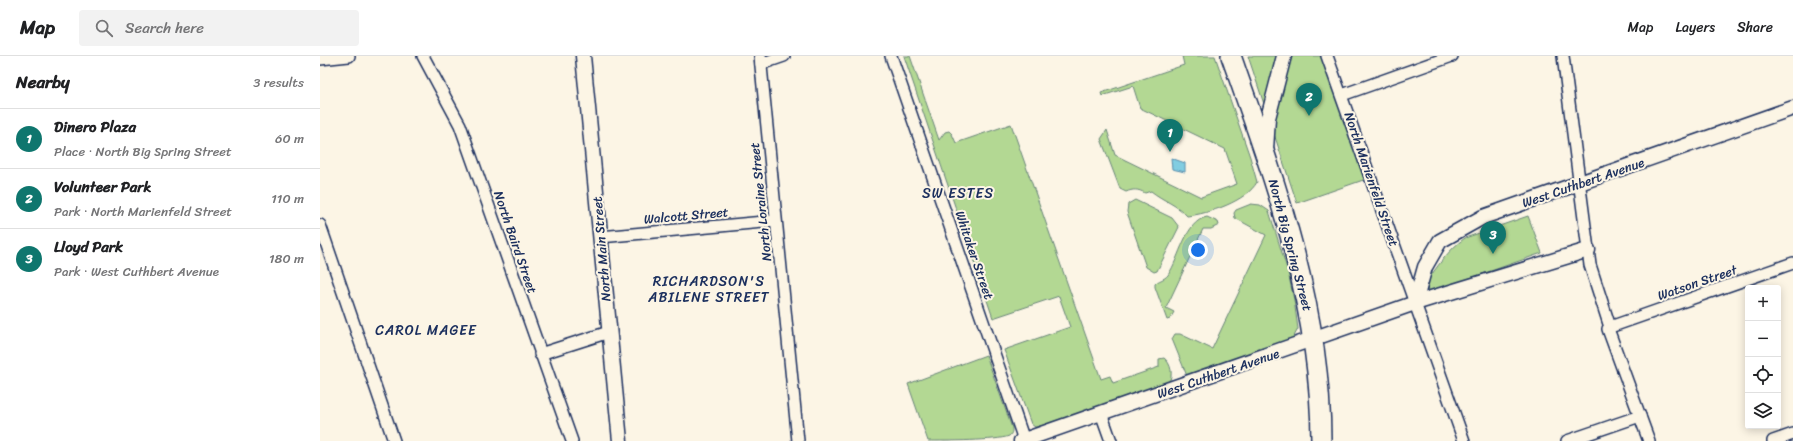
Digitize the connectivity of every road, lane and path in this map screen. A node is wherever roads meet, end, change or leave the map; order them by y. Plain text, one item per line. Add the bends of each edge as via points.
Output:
1 (349, 56) edge
2 (423, 56) edge
3 (583, 56) edge
4 (784, 56) edge
5 (891, 56) edge
6 (1231, 56) edge
7 (1284, 56) edge
8 (1328, 56) edge
9 (1452, 56) edge
10 (1563, 56) edge
11 (320, 59) edge
12 (760, 60) edge
13 (1342, 95) junction
14 (1793, 108) edge
15 (1265, 154) junction
16 (1580, 183) junction
17 (775, 221) junction
18 (320, 225) edge
19 (600, 237) junction
20 (1588, 250) junction
21 (1793, 263) edge
22 (1415, 303) junction
23 (1610, 327) junction
24 (609, 332) junction
25 (1314, 339) junction
26 (540, 354) junction
27 (1101, 413) junction
28 (1640, 416) junction
29 (1793, 434) edge
30 (1022, 440) edge
31 (394, 441) edge
32 (572, 441) edge
33 (620, 441) edge
34 (798, 441) edge
35 (1111, 441) edge
36 (1321, 441) edge
37 (1464, 441) edge
38 (1567, 441) edge
39 (1649, 441) edge
40 (1772, 441) edge

1 - 11 street
2 - 26 street, North Baird Street via 460,125
3 - 19 street, North Main Street
4 - 12 street
5 - 30 street, Whitaker Street
6 - 15 highway, North Big Spring Street
7 - 15 street via 1268,118
8 - 13 street, North Marienfeld Street
9 - 13 street
10 - 16 street
12 - 17 street, North Loraine Street
13 - 22 street, North Marienfeld Street
14 - 16 street, West Cuthbert Avenue
15 - 25 highway, North Big Spring Street via 1282,204
16 - 20 street
16 - 22 street, West Cuthbert Avenue via 1483,217 1440,241 1425,267
17 - 19 street, Walcott Street
17 - 34 street, North Loraine Street
18 - 31 street
19 - 24 street, North Main Street
20 - 22 street, West Cuthbert Avenue
20 - 23 street via 1590,265
21 - 23 street, Watson Street
22 - 25 street, West Cuthbert Avenue
22 - 37 street, North Marienfeld Street
23 - 28 street via 1608,329
24 - 26 street
24 - 33 street, North Main Street
25 - 27 street, West Cuthbert Avenue
25 - 36 highway, North Big Spring Street
26 - 32 street, North Baird Street
27 - 30 street, West Cuthbert Avenue
27 - 35 street
28 - 38 street
28 - 39 street
29 - 40 street

